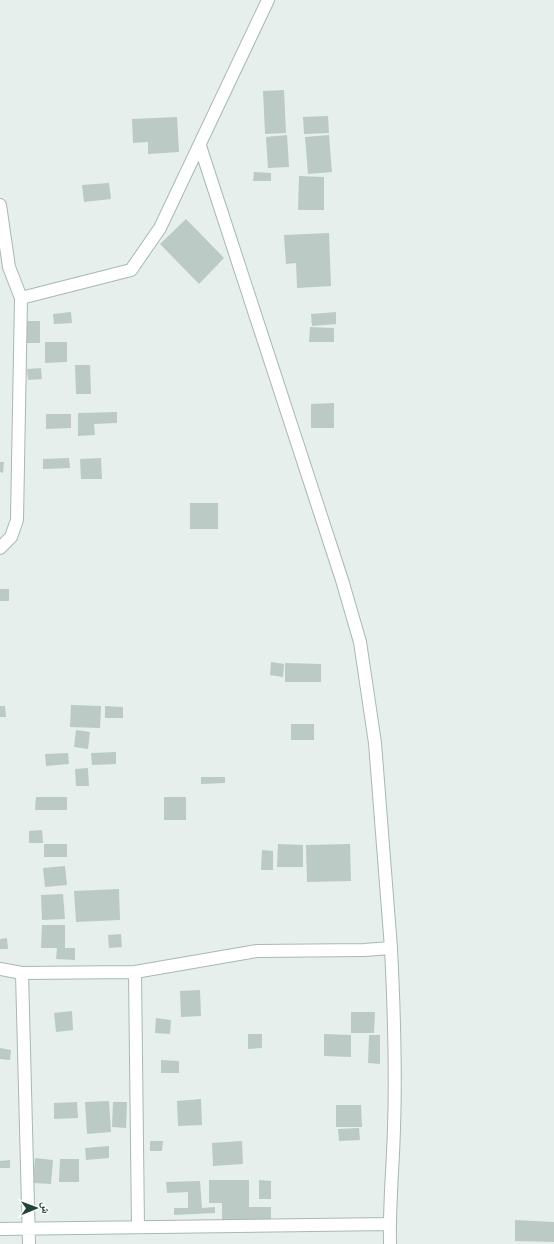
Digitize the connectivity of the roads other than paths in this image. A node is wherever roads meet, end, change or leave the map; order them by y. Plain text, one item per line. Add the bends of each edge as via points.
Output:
1 (268, 0) edge
2 (200, 146) junction
3 (0, 205) edge
4 (5, 269) edge
5 (21, 298) junction
6 (0, 548) edge
7 (391, 948) junction
8 (0, 969) edge
9 (135, 972) junction
10 (22, 973) junction
11 (390, 1224) junction
12 (138, 1227) junction
13 (30, 1228) junction
14 (0, 1229) edge
15 (29, 1244) edge
16 (390, 1244) edge

1 - 2 street
2 - 5 street via 160,228 131,270
2 - 7 street via 360,642 375,743
3 - 4 street
4 - 5 street
5 - 6 street via 17,520 11,537
7 - 9 street via 257,952
7 - 11 street via 395,1058
8 - 10 street
9 - 10 street
9 - 12 street
10 - 13 street
11 - 12 street
11 - 16 street
12 - 13 street
13 - 14 street
13 - 15 street

